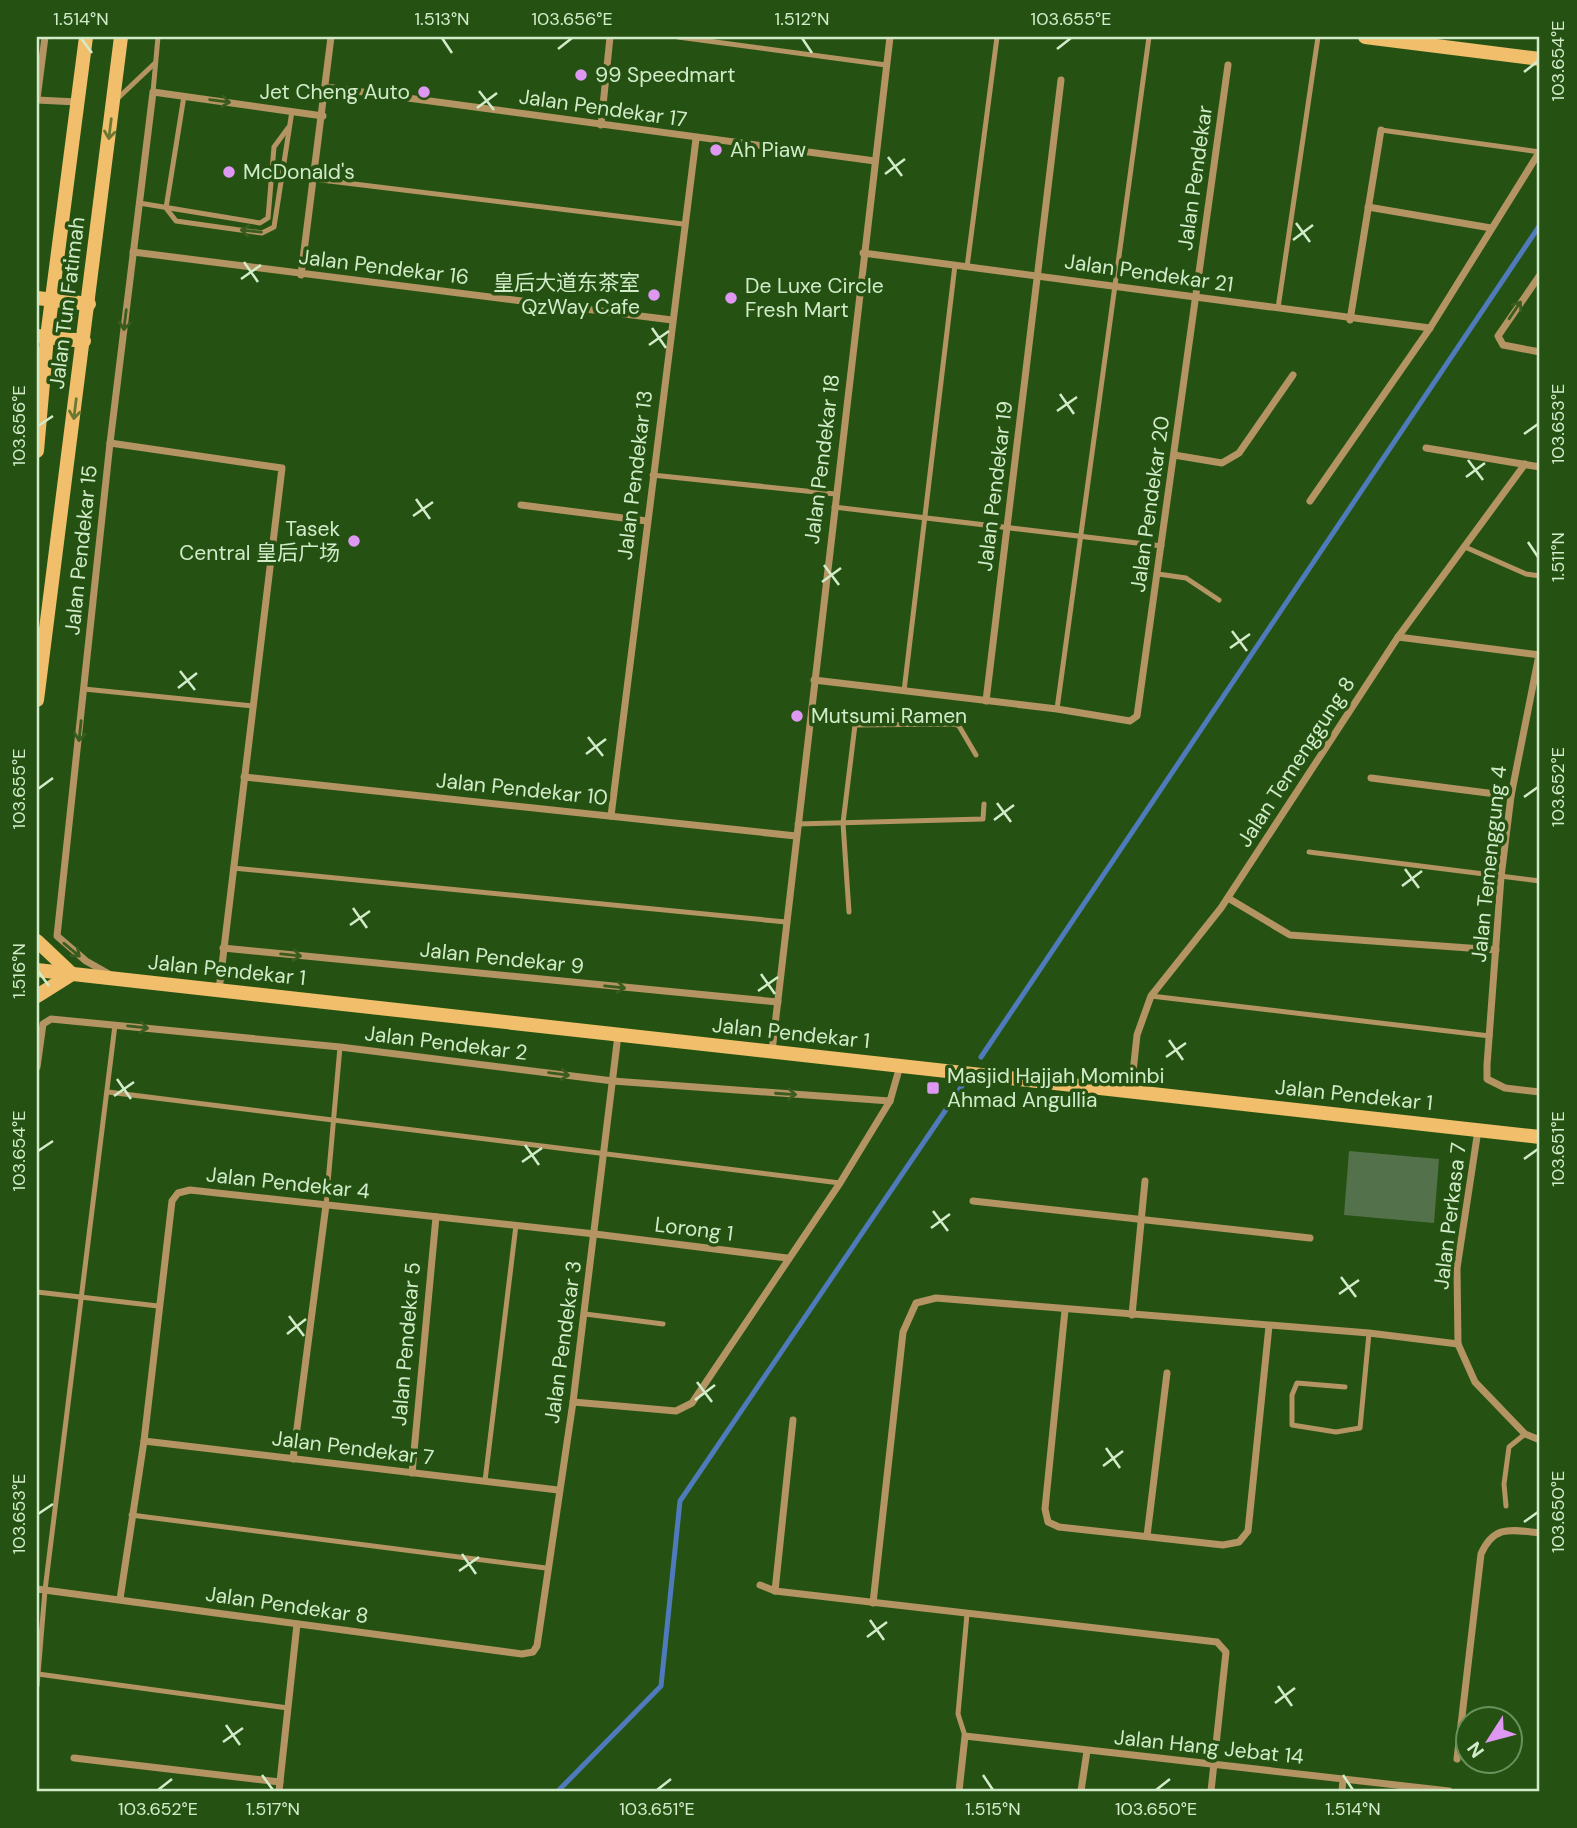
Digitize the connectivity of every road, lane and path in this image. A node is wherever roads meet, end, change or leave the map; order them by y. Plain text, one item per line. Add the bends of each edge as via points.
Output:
1 (45, 37) edge
2 (86, 37) edge
3 (121, 37) edge
4 (159, 37) edge
5 (331, 37) edge
6 (610, 37) edge
7 (678, 37) edge
8 (890, 37) edge
9 (997, 37) edge
10 (1149, 37) edge
11 (1318, 37) edge
12 (1365, 37) edge
13 (1540, 59) edge
14 (155, 63) junction
15 (886, 65) junction
16 (1228, 65) dead end
17 (1061, 80) dead end
18 (326, 87) junction
19 (153, 92) junction
20 (184, 96) junction
21 (37, 99) edge
22 (77, 102) junction
23 (113, 103) junction
24 (292, 111) junction
25 (323, 116) junction
26 (290, 125) junction
27 (601, 125) junction
28 (1381, 131) joint
29 (696, 139) junction
30 (1540, 152) edge
31 (875, 160) junction
32 (313, 179) junction
33 (139, 203) junction
34 (1368, 207) junction
35 (166, 208) junction
36 (683, 224) junction
37 (1492, 228) junction
38 (133, 252) junction
39 (863, 253) junction
40 (956, 265) junction
41 (967, 267) junction
42 (301, 275) junction
43 (1540, 275) edge
44 (1038, 276) junction
45 (1118, 286) junction
46 (1196, 296) junction
47 (44, 299) edge
48 (89, 304) junction
49 (1278, 308) junction
50 (672, 320) junction
51 (1350, 320) junction
52 (1430, 328) junction
53 (42, 337) edge
54 (84, 341) junction
55 (1540, 352) edge
56 (1293, 375) dead end
57 (110, 443) junction
58 (1426, 448) dead end
59 (37, 451) edge
60 (1174, 456) junction
61 (1525, 464) junction
62 (1540, 467) edge
63 (652, 475) junction
64 (835, 495) junction
65 (1310, 501) dead end
66 (522, 505) dead end
67 (834, 507) junction
68 (923, 517) junction
69 (647, 522) junction
70 (1007, 528) junction
71 (1080, 536) junction
72 (1162, 546) junction
73 (1465, 547) junction
74 (1158, 574) junction
75 (1540, 576) edge
76 (1219, 600) dead end
77 (1398, 637) junction
78 (1539, 655) edge
79 (39, 666) edge
80 (814, 680) junction
81 (84, 689) junction
82 (904, 691) junction
83 (37, 700) edge
84 (986, 701) junction
85 (253, 706) junction
86 (1058, 709) junction
87 (976, 755) dead end
88 (244, 777) junction
89 (1371, 778) dead end
90 (1511, 796) junction
91 (984, 804) dead end
92 (611, 816) junction
93 (843, 823) junction
94 (797, 824) junction
95 (796, 836) junction
96 (1309, 852) dead end
97 (233, 868) junction
98 (1501, 877) junction
99 (1540, 881) edge
100 (1228, 898) junction
101 (849, 912) dead end
102 (786, 922) junction
103 (37, 942) edge
104 (223, 948) junction
105 (1496, 950) junction
106 (37, 970) edge
107 (72, 974) junction
108 (119, 979) junction
109 (218, 990) junction
110 (37, 996) edge
111 (1151, 996) junction
112 (778, 1003) junction
113 (115, 1025) junction
114 (618, 1035) junction
115 (1490, 1035) junction
116 (340, 1047) junction
117 (772, 1052) junction
118 (900, 1066) junction
119 (37, 1067) edge
120 (613, 1081) junction
121 (108, 1092) junction
122 (1131, 1092) junction
123 (1540, 1092) edge
124 (890, 1101) junction
125 (333, 1119) junction
126 (1478, 1130) junction
127 (1540, 1137) edge
128 (604, 1153) junction
129 (1145, 1181) dead end
130 (840, 1183) junction
131 (973, 1201) dead end
132 (326, 1205) junction
133 (436, 1217) junction
134 (1142, 1220) junction
135 (516, 1226) junction
136 (595, 1234) junction
137 (1310, 1238) dead end
138 (787, 1258) junction
139 (37, 1292) edge
140 (83, 1297) junction
141 (158, 1306) junction
142 (1065, 1310) junction
143 (584, 1314) junction
144 (1132, 1315) junction
145 (663, 1324) dead end
146 (1269, 1326) junction
147 (1369, 1333) junction
148 (1458, 1344) junction
149 (1167, 1373) dead end
150 (1345, 1387) dead end
151 (573, 1402) junction
152 (793, 1420) dead end
153 (1525, 1434) junction
154 (1540, 1440) edge
155 (144, 1441) junction
156 (293, 1459) junction
157 (412, 1473) junction
158 (485, 1481) junction
159 (558, 1490) junction
160 (1506, 1506) dead end
161 (131, 1515) junction
162 (1540, 1533) edge
163 (1147, 1536) junction
164 (546, 1568) junction
165 (760, 1585) dead end
166 (41, 1590) edge
167 (775, 1591) junction
168 (120, 1600) junction
169 (873, 1603) junction
170 (967, 1614) junction
171 (297, 1624) junction
172 (533, 1652) joint
173 (38, 1674) edge
174 (37, 1686) edge
175 (1463, 1706) edge
176 (288, 1708) junction
177 (965, 1736) junction
178 (1087, 1751) junction
179 (74, 1758) dead end
180 (1215, 1765) junction
181 (1343, 1779) junction
182 (280, 1782) junction
183 (279, 1791) edge
184 (958, 1791) edge
185 (1081, 1791) edge
186 (1211, 1791) edge
187 (1342, 1791) edge
188 (1449, 1791) edge

1 - 21 street
2 - 22 street, Jalan Tun Fatimah
3 - 23 street, Jalan Tun Fatimah
4 - 14 lane
5 - 18 street
6 - 27 street
7 - 15 lane
8 - 15 street, Jalan Pendekar 18
9 - 41 lane
10 - 45 lane
11 - 49 lane
12 - 13 street
14 - 19 lane
14 - 23 lane
15 - 31 street, Jalan Pendekar 18
16 - 46 street, Jalan Pendekar
17 - 44 street, Jalan Pendekar 19
18 - 25 street
18 - 27 street, Jalan Pendekar 17
19 - 20 street
19 - 33 street, Jalan Pendekar 15
20 -> 24 street
20 - 35 lane
21 - 22 street
22 - 47 street, Jalan Tun Fatimah
23 -> 48 street, Jalan Tun Fatimah
24 - 25 street
24 - 26 lane
25 - 32 street
26 - 35 lane via 274,147 268,218 260,223
26 -> 35 lane via 274,227 262,233 176,221
27 - 29 street, Jalan Pendekar 17
28 - 30 lane
28 - 34 street
29 - 31 street, Jalan Pendekar 17
29 - 36 street, Jalan Pendekar 13
30 - 37 street
31 - 39 street, Jalan Pendekar 18
32 - 36 lane
32 - 42 street
33 - 35 lane
33 - 38 street, Jalan Pendekar 15
34 - 37 street
34 - 51 street
36 - 50 street, Jalan Pendekar 13
37 - 52 street
38 - 42 street, Jalan Pendekar 16
38 -> 57 street, Jalan Pendekar 15
39 - 40 street, Jalan Pendekar 21
39 - 64 street, Jalan Pendekar 18
40 - 41 street, Jalan Pendekar 21
40 - 68 lane
41 - 44 street, Jalan Pendekar 21
42 - 50 street, Jalan Pendekar 16
55 -> 43 street via 1503,345 1498,336
44 - 45 street, Jalan Pendekar 21
44 - 70 street, Jalan Pendekar 19
45 - 46 street, Jalan Pendekar 21
45 - 71 lane
46 - 49 street, Jalan Pendekar 21
46 - 60 street, Jalan Pendekar 20
47 - 48 street
47 - 53 street, Jalan Tun Fatimah
48 - 54 street, Jalan Tun Fatimah
49 - 51 street, Jalan Pendekar 21
50 - 63 street, Jalan Pendekar 13
51 - 52 street, Jalan Pendekar 21
52 - 65 street
53 - 54 street
53 - 59 street, Jalan Tun Fatimah
54 -> 79 street, Jalan Tun Fatimah
56 - 60 street via 1240,453 1222,463
57 - 81 street, Jalan Pendekar 15
57 - 85 street via 282,468
58 - 61 street
60 - 72 street, Jalan Pendekar 20
61 - 62 street
61 - 73 street, Jalan Temenggung 8
63 - 64 lane
63 - 69 street, Jalan Pendekar 13
64 - 67 street, Jalan Pendekar 18
66 - 69 street
67 - 68 lane
67 - 80 street, Jalan Pendekar 18
68 - 70 lane
68 - 82 lane
69 - 92 street, Jalan Pendekar 13
70 - 71 lane
70 - 84 street, Jalan Pendekar 19
71 - 72 lane
71 - 86 lane
72 - 74 street, Jalan Pendekar 20
73 - 75 lane
73 - 77 street, Jalan Temenggung 8
74 - 76 lane via 1186,578
74 - 86 street, Jalan Pendekar 20 via 1137,716 1130,721
77 - 78 street
77 - 100 street, Jalan Temenggung 8
78 - 90 street, Jalan Temenggung 4
79 - 83 street, Jalan Tun Fatimah
80 - 82 street
80 - 94 street, Jalan Pendekar 18
81 - 85 lane
81 -> 108 street, Jalan Pendekar 15 via 57,936 86,961
82 - 84 street
84 - 86 street
85 - 88 street
87 - 93 lane via 959,726 856,724
88 - 92 street, Jalan Pendekar 10
88 - 97 street
89 - 90 street
90 - 98 street, Jalan Temenggung 4
91 - 93 lane via 983,819
92 - 95 street, Jalan Pendekar 10
93 - 94 lane
93 - 101 lane
94 - 95 street, Jalan Pendekar 18
95 - 102 street, Jalan Pendekar 18
96 - 98 lane
97 - 102 lane
97 - 104 street
98 - 99 lane
98 - 105 street, Jalan Temenggung 4
100 - 105 street via 1290,935
100 - 111 street, Jalan Temenggung 8
102 - 112 street, Jalan Pendekar 18
103 - 107 street
104 - 109 street
104 -> 112 street, Jalan Pendekar 9
105 - 115 street, Jalan Temenggung 4
106 - 107 street, Jalan Pendekar 1
107 - 108 street, Jalan Pendekar 1
107 - 110 street
108 - 109 street, Jalan Pendekar 1
109 - 114 street, Jalan Pendekar 1
111 - 115 lane
111 - 122 street, Jalan Temenggung 8 via 1137,1035
112 - 117 street, Jalan Pendekar 18
113 -> 116 street, Jalan Pendekar 2
113 - 119 street, Jalan Pendekar 2 via 46,1020
113 - 121 lane
114 - 117 street, Jalan Pendekar 1
114 - 120 street, Jalan Pendekar 3
115 - 123 street, Jalan Temenggung 4 via 1487,1079 1505,1088
116 -> 120 street, Jalan Pendekar 2
116 - 125 lane
117 - 118 street, Jalan Pendekar 1
118 - 122 street, Jalan Pendekar 1
118 - 124 street
120 -> 124 street, Jalan Pendekar 2
120 - 128 street, Jalan Pendekar 3
121 - 125 lane
121 - 140 lane
122 - 126 street, Jalan Pendekar 1
124 - 130 street
125 - 128 lane
125 - 132 lane
126 - 127 street, Jalan Pendekar 1
126 - 148 street, Jalan Perkasa 7 via 1457,1268
128 - 130 lane
128 - 136 street, Jalan Pendekar 3
129 - 134 street
130 - 138 street
131 - 134 street
132 - 133 street, Jalan Pendekar 4
132 - 141 street, Jalan Pendekar 4 via 178,1192 172,1201
132 - 156 street
133 - 135 street, Jalan Pendekar 4
133 - 157 street, Jalan Pendekar 5
134 - 137 street
134 - 144 street
135 - 136 street, Jalan Pendekar 4
135 - 158 lane
136 - 138 street, Lorong 1
136 - 143 street, Jalan Pendekar 3
138 - 151 street via 684,1409
139 - 140 lane
140 - 141 lane
140 - 166 lane
141 - 155 street, Jalan Pendekar 4
142 - 144 street
142 - 163 street via 1045,1509 1048,1522
142 - 169 street via 936,1298 916,1303 903,1332
143 - 145 lane
143 - 151 street, Jalan Pendekar 3
144 - 146 street
146 - 147 street
146 - 163 street via 1248,1531 1239,1542 1223,1545
147 - 148 street
147 - 150 lane via 1360,1428 1336,1432 1292,1425 1297,1382
148 - 153 street, Jalan Perkasa 7 via 1475,1382
149 - 163 street
151 - 159 street, Jalan Pendekar 3
152 - 167 street
153 - 154 street, Jalan Perkasa 7
153 - 160 lane via 1509,1447
155 - 156 street, Jalan Pendekar 7
155 - 161 street, Jalan Pendekar 4
156 - 157 street, Jalan Pendekar 7
157 - 158 street, Jalan Pendekar 7
158 - 159 street, Jalan Pendekar 7
159 - 164 street, Jalan Pendekar 3
161 - 164 lane
161 - 168 street, Jalan Pendekar 4
162 - 175 street via 1502,1531 1487,1539 1481,1554
164 - 172 street, Jalan Pendekar 3
165 - 167 street
166 - 168 street, Jalan Pendekar 8
166 - 173 lane
167 - 169 street
168 - 171 street, Jalan Pendekar 8
169 - 170 street
170 - 177 lane via 958,1714
170 - 180 street via 1223,1645
171 - 172 street, Jalan Pendekar 8
171 - 176 street
173 - 174 lane
173 - 176 lane
176 - 182 street
177 - 178 street, Jalan Hang Jebat 14
177 - 184 street
178 - 180 street, Jalan Hang Jebat 14
178 - 185 street
179 - 182 street
180 - 181 street, Jalan Hang Jebat 14
180 - 186 street
181 - 187 street
181 - 188 street, Jalan Hang Jebat 14
182 - 183 street

